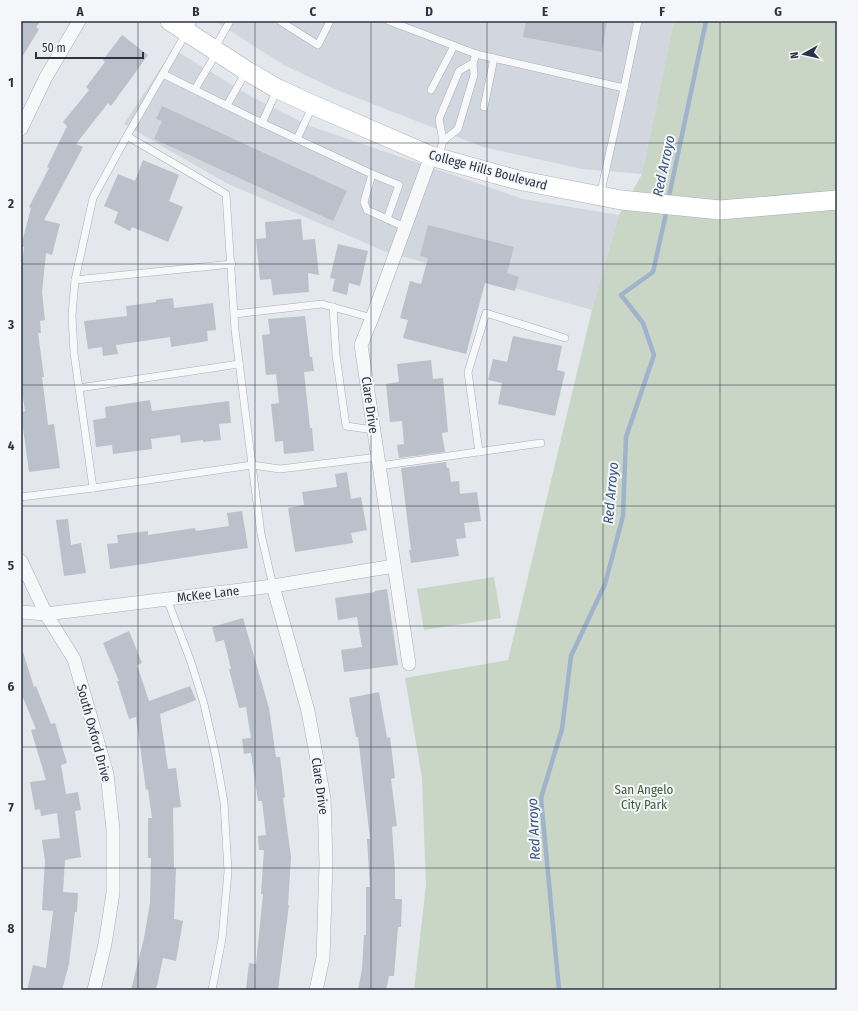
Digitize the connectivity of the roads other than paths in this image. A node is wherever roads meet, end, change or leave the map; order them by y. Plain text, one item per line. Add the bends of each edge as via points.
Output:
1 (79, 21) edge
2 (170, 21) edge
3 (230, 21) edge
4 (280, 21) edge
5 (330, 21) edge
6 (389, 21) edge
7 (638, 21) edge
8 (190, 26) edge
9 (454, 46) junction
10 (216, 50) junction
11 (476, 54) junction
12 (494, 58) junction
13 (473, 63) junction
14 (247, 71) junction
15 (163, 74) junction
16 (624, 88) junction
17 (278, 89) junction
18 (195, 90) junction
19 (431, 90) dead end
20 (227, 105) junction
21 (313, 105) junction
22 (484, 107) dead end
23 (262, 123) junction
24 (21, 129) edge
25 (127, 136) junction
26 (297, 139) junction
27 (438, 151) junction
28 (372, 174) junction
29 (600, 196) junction
30 (837, 200) edge
31 (387, 219) junction
32 (405, 227) junction
33 (232, 264) junction
34 (75, 280) junction
35 (333, 307) junction
36 (234, 314) junction
37 (372, 318) junction
38 (565, 338) dead end
39 (239, 364) junction
40 (79, 388) junction
41 (374, 430) junction
42 (541, 443) dead end
43 (479, 452) junction
44 (378, 462) junction
45 (252, 466) junction
46 (93, 488) junction
47 (21, 497) edge
48 (21, 561) edge
49 (394, 566) junction
50 (273, 586) junction
51 (167, 599) junction
52 (21, 612) edge
53 (46, 614) junction
54 (409, 664) dead end
55 (94, 990) edge
56 (212, 990) edge
57 (316, 990) edge

1 - 24 street via 46,77
2 - 8 street, College Hills Boulevard
3 - 10 lane
4 - 5 lane via 318,45
6 - 9 lane
7 - 16 lane
8 - 10 street, College Hills Boulevard
8 - 15 lane
9 - 11 lane
9 - 19 lane
10 - 14 street, College Hills Boulevard
10 - 18 lane
11 - 12 lane
11 - 13 lane
12 - 16 lane
12 - 22 lane
13 - 27 lane via 474,75 458,129
13 - 27 lane via 460,71 439,119
14 - 17 street, College Hills Boulevard
14 - 20 lane
15 - 18 lane
15 - 25 lane
16 - 29 lane
17 - 21 street, College Hills Boulevard
17 - 23 lane
18 - 20 lane
20 - 23 lane
21 - 26 lane
21 - 27 street, College Hills Boulevard
23 - 26 lane
25 - 33 lane via 226,194
25 - 34 lane via 93,198
26 - 28 lane
27 - 29 street, College Hills Boulevard via 518,180
27 - 32 street, Clare Drive
28 - 31 lane via 365,206 367,210
28 - 31 lane via 399,186
29 - 30 street, College Hills Boulevard via 720,210
31 - 32 lane
32 - 37 street, Clare Drive
33 - 34 lane
33 - 36 lane
34 - 40 lane via 72,315
35 - 36 lane via 322,304
35 - 37 lane
35 - 41 lane via 336,355 346,426
36 - 39 lane
37 - 41 street, Clare Drive via 361,345
38 - 43 lane via 486,313 468,372
39 - 40 lane
39 - 45 lane
40 - 46 lane
41 - 44 street, Clare Drive
42 - 43 lane
43 - 44 lane
44 - 45 lane via 280,469
44 - 49 street, Clare Drive
45 - 46 lane
45 - 50 lane via 261,534
46 - 47 lane
48 - 53 street, South Oxford Drive
49 - 50 street, McKee Lane
49 - 54 street, Clare Drive
50 - 51 street, McKee Lane
50 - 57 street, Clare Drive via 308,711 324,798 326,863 323,958
51 - 53 street, McKee Lane
51 - 56 lane via 204,704 224,802 228,871 222,939
52 - 53 street, McKee Lane
53 - 55 street, South Oxford Drive via 74,659 107,774 113,829 113,893

